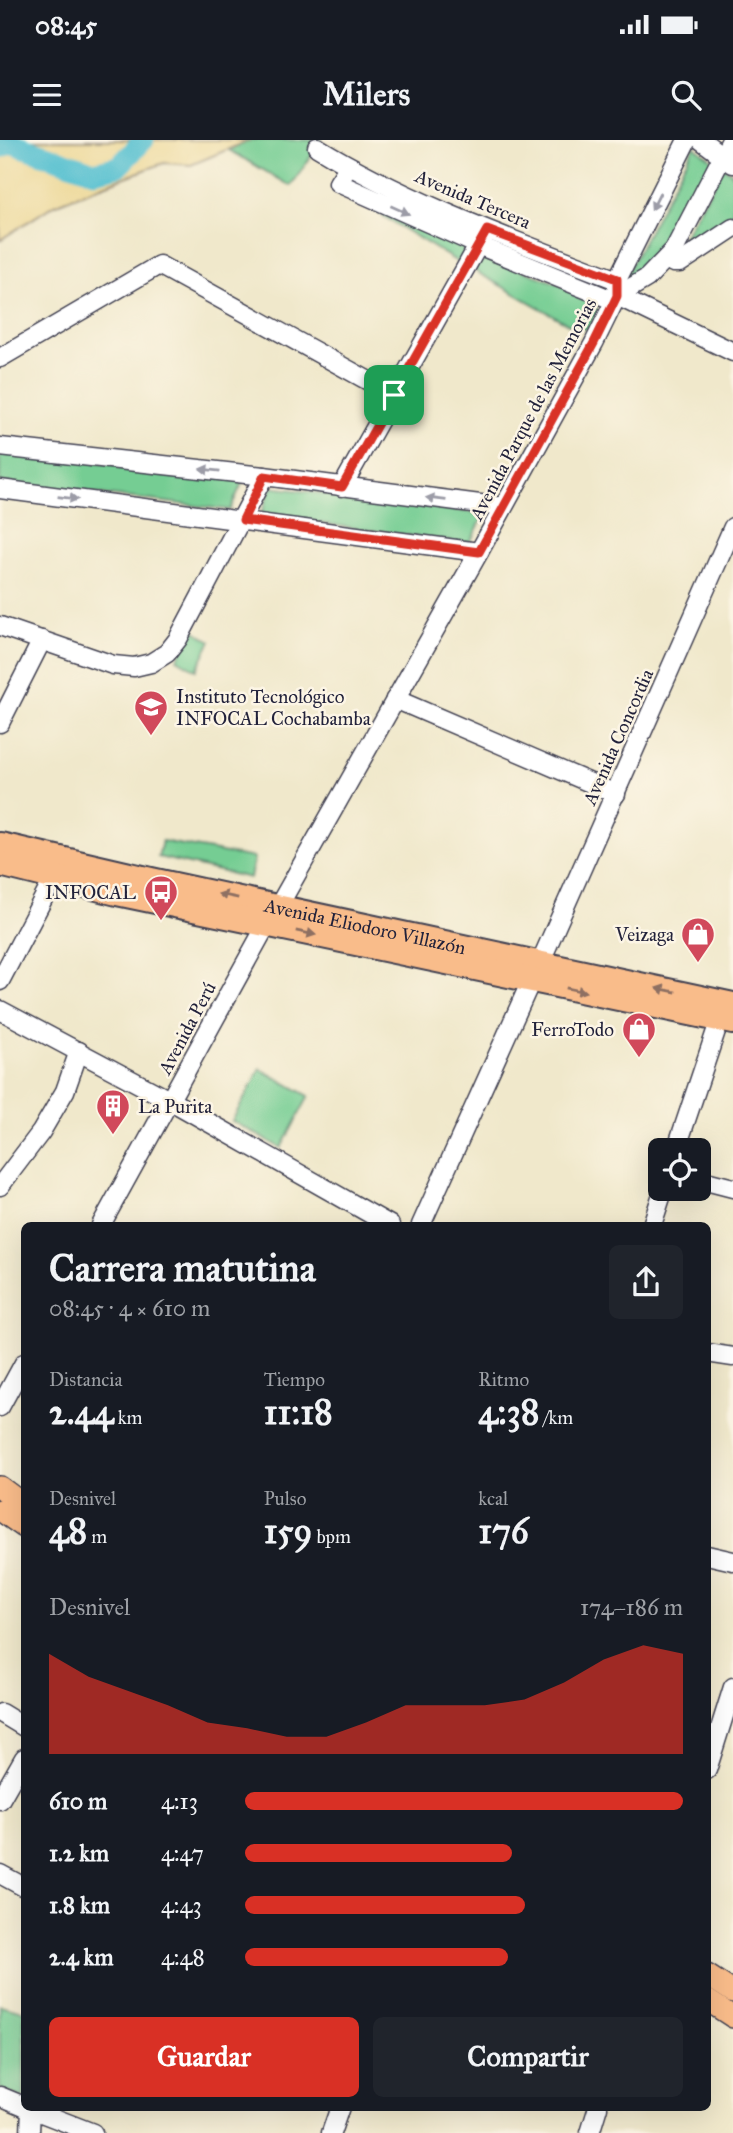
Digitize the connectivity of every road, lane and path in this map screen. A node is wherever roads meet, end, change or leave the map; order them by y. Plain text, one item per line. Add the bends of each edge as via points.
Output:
1 (687, 140) edge
2 (701, 140) edge
3 (317, 147) dead end
4 (729, 153) edge
5 (349, 166) junction
6 (733, 228) edge
7 (483, 238) junction
8 (666, 259) junction
9 (616, 292) junction
10 (733, 352) edge
11 (0, 358) edge
12 (394, 395) junction
13 (0, 447) edge
14 (264, 476) junction
15 (342, 487) junction
16 (0, 489) edge
17 (503, 507) junction
18 (243, 520) junction
19 (733, 527) edge
20 (479, 552) junction
21 (0, 626) edge
22 (42, 640) junction
23 (395, 699) junction
24 (0, 723) edge
25 (615, 794) junction
26 (0, 845) edge
27 (0, 864) edge
28 (54, 878) junction
29 (272, 916) junction
30 (535, 972) junction
31 (0, 981) edge
32 (0, 1010) edge
33 (730, 1010) edge
34 (79, 1051) junction
35 (171, 1101) junction
36 (681, 1138) edge
37 (2, 1181) edge
38 (711, 1182) edge
39 (733, 1188) edge
40 (660, 1201) edge
41 (103, 1222) edge
42 (385, 1222) edge
43 (422, 1222) edge
44 (653, 1222) edge
45 (711, 1354) edge
46 (733, 1357) edge
47 (21, 1368) edge
48 (0, 1407) edge
49 (0, 1487) edge
50 (21, 1502) edge
51 (0, 1510) edge
52 (21, 1525) edge
53 (711, 1556) edge
54 (733, 1560) edge
55 (733, 1687) edge
56 (1, 1713) edge
57 (21, 1725) edge
58 (711, 1757) edge
59 (21, 1763) edge
60 (0, 1800) edge
61 (0, 1874) edge
62 (21, 1885) edge
63 (711, 1978) edge
64 (733, 1992) edge
65 (711, 2003) edge
66 (733, 2017) edge
67 (0, 2096) edge
68 (21, 2104) edge
69 (28, 2111) edge
70 (38, 2111) edge
71 (339, 2111) edge
72 (597, 2111) edge
73 (30, 2133) edge
74 (93, 2133) edge
75 (331, 2133) edge
76 (590, 2133) edge

1 -> 9 street, Avenida Parque de las Memorias
2 - 4 street
3 - 5 street, Avenida Tercera
4 - 8 street
5 - 7 street, Avenida Tercera
5 -> 7 street, Avenida Tercera via 338,183
6 - 8 street via 680,263
7 - 9 street, Avenida Tercera
7 - 12 street
8 - 9 street via 648,278
9 - 10 street, Avenida Tercera
9 - 17 street, Avenida Parque de las Memorias via 594,343
11 - 12 street via 159,265
12 - 15 street
14 -> 13 street
14 - 15 street
14 - 18 street
17 -> 15 street
16 -> 18 street
17 - 20 street, Avenida Parque de las Memorias
18 - 20 street
18 - 22 street via 178,639 151,663 113,665
19 - 25 street, Avenida Concordia
20 - 23 street, Avenida Parque de las Memorias
21 - 22 street
22 - 24 street
23 - 25 street
23 - 29 street, Avenida Parque de las Memorias
25 - 30 street, Avenida Concordia
29 -> 26 highway, Avenida Eliodoro Villazón
27 - 28 highway, Avenida Eliodoro Villazón
28 - 29 highway, Avenida Eliodoro Villazón
28 - 31 street
29 - 30 highway, Avenida Eliodoro Villazón
29 - 35 street, Avenida Perú
30 - 33 highway, Avenida Eliodoro Villazón
30 - 43 street, Avenida Concordia
32 - 34 street
33 - 36 street
34 - 35 street
34 - 37 street via 65,1091 41,1132
35 - 41 street, Avenida Perú
35 - 42 street
38 - 39 street
40 - 44 street
45 - 46 street
47 - 48 street
49 - 50 main road
51 - 52 main road
53 - 54 street
55 - 58 street
56 - 57 street
59 - 60 street
61 - 62 street
63 - 64 main road
65 - 66 main road
67 - 68 street
69 - 73 street
70 - 74 street
71 - 75 street
72 - 76 street

